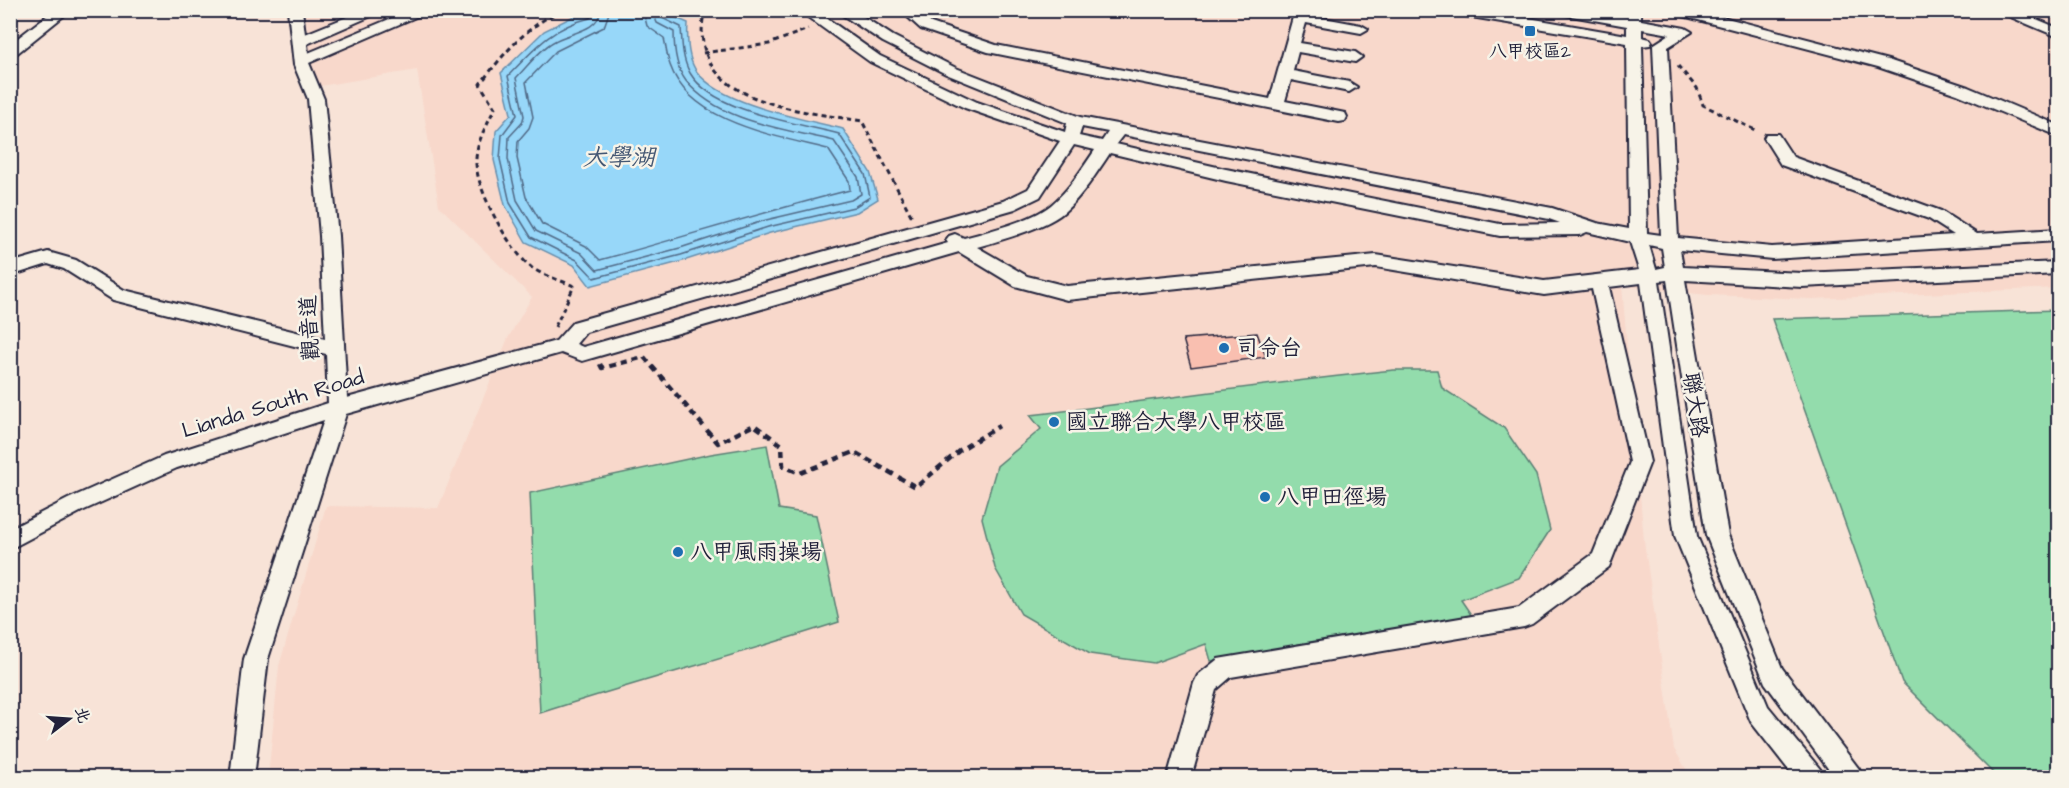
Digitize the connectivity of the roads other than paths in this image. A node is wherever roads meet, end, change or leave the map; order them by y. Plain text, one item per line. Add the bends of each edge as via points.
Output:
1 (64, 10) edge
2 (294, 10) edge
3 (378, 10) edge
4 (425, 10) edge
5 (805, 10) edge
6 (907, 10) edge
7 (1453, 10) edge
8 (1560, 10) edge
9 (2001, 10) edge
10 (847, 11) edge
11 (1684, 11) edge
12 (1301, 14) edge
13 (1633, 24) edge
14 (1361, 29) dead end
15 (1685, 32) junction
16 (2058, 33) edge
17 (1660, 45) junction
18 (1292, 46) junction
19 (10, 52) edge
20 (301, 52) junction
21 (1355, 57) dead end
22 (1285, 74) junction
23 (1349, 87) dead end
24 (1276, 105) junction
25 (1339, 117) dead end
26 (1076, 121) junction
27 (1118, 130) junction
28 (2058, 131) edge
29 (1772, 138) road end
30 (1070, 139) junction
31 (1107, 147) junction
32 (942, 224) junction
33 (1595, 229) junction
34 (2058, 235) edge
35 (1638, 238) junction
36 (1974, 240) junction
37 (1670, 243) junction
38 (960, 245) junction
39 (2058, 268) edge
40 (10, 270) edge
41 (1673, 273) junction
42 (1649, 275) junction
43 (1599, 282) junction
44 (335, 349) junction
45 (552, 349) junction
46 (338, 408) junction
47 (10, 540) edge
48 (242, 777) edge
49 (1179, 777) edge
50 (1811, 777) edge
51 (1850, 777) edge

1 - 19 street
2 - 20 street, 觀音道
3 - 20 street
4 - 20 street
5 - 30 street via 874,59 971,105
6 - 24 street via 926,26 993,49
7 - 13 street
8 - 13 street
9 - 16 street
10 - 26 street via 888,39 951,71
11 - 15 street
11 - 28 street via 1896,68
12 - 14 street
12 - 18 street
13 - 15 street
13 - 17 street
13 - 35 street, 聯大路
15 - 17 street
17 - 37 street, 聯大路
18 - 21 street
18 - 22 street
20 - 44 street, 觀音道 via 316,99
22 - 23 street
22 - 24 street
24 - 25 street
26 - 27 street
26 - 30 street
27 - 31 street
27 - 33 street via 1552,214
29 - 36 street via 1787,161 1935,215
30 - 31 street
30 - 32 street via 1034,193 1009,205
31 - 33 street via 1500,230
31 - 38 street via 1056,210 1011,231
32 - 38 street
32 - 45 street via 580,327
33 - 35 street
34 - 36 street
35 - 37 street
35 - 42 street, 聯大路
36 - 37 street via 1772,253
37 - 41 street, 聯大路
38 - 43 street via 1021,281 1066,293 1376,261 1544,288
38 - 45 street via 582,354
39 - 41 street via 1802,280
40 - 44 street via 48,258 70,264 119,295
41 - 42 street
41 - 51 street, 聯大路 via 1716,535 1773,675
42 - 43 street
42 - 50 street, 聯大路 via 1686,536 1759,714
43 - 49 street via 1640,462 1601,560 1524,617 1226,667 1206,683
44 - 46 street, 觀音道
45 - 46 street, Lianda South Road
46 - 47 street, Lianda South Road via 171,462 75,505
46 - 48 street, 觀音道 via 256,659

